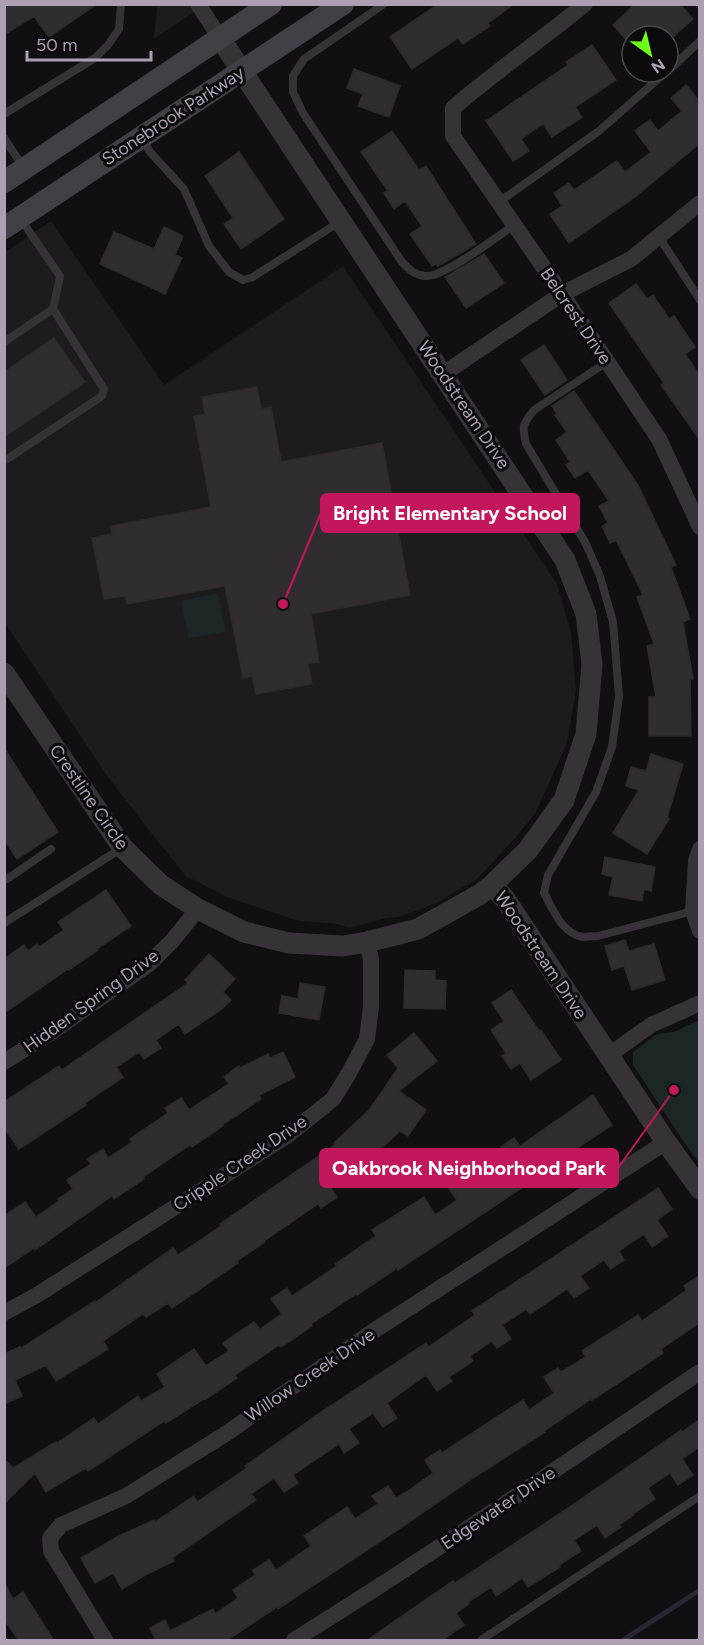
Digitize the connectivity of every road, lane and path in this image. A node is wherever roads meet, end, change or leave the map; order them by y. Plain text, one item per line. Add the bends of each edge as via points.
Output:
1 (121, 4) edge
2 (198, 4) edge
3 (271, 4) edge
4 (342, 4) edge
5 (384, 4) edge
6 (585, 4) edge
7 (220, 38) junction
8 (699, 41) edge
9 (680, 59) edge
10 (241, 71) junction
11 (652, 84) edge
12 (4, 114) edge
13 (4, 138) edge
14 (141, 138) junction
15 (25, 169) junction
16 (4, 182) edge
17 (498, 202) junction
18 (699, 203) edge
19 (341, 220) junction
20 (12, 223) edge
21 (514, 225) junction
22 (659, 237) junction
23 (562, 294) junction
24 (699, 300) edge
25 (53, 309) junction
26 (4, 342) edge
27 (607, 362) junction
28 (443, 374) junction
29 (4, 461) edge
30 (699, 527) edge
31 (4, 673) edge
32 (123, 848) junction
33 (51, 849) dead end
34 (698, 857) edge
35 (5, 878) edge
36 (492, 885) junction
37 (198, 909) junction
38 (693, 911) junction
39 (4, 923) edge
40 (699, 931) edge
41 (367, 942) junction
42 (699, 1003) edge
43 (609, 1055) junction
44 (4, 1062) edge
45 (666, 1142) junction
46 (699, 1189) edge
47 (4, 1313) edge
48 (699, 1372) edge
49 (699, 1496) edge
50 (105, 1641) edge
51 (294, 1641) edge
52 (481, 1641) edge

1 - 12 lane via 119,29 95,58
2 - 7 street, Woodstream Drive
3 - 7 main road, Stonebrook Parkway
4 - 10 main road, Stonebrook Parkway
5 - 21 lane via 304,59 293,76 292,92 303,113 412,273 442,273
6 - 17 street, Belcrest Drive via 453,108 453,136
7 - 10 street, Woodstream Drive
7 - 15 main road, Stonebrook Parkway
8 - 9 lane
10 - 14 main road, Stonebrook Parkway
10 - 19 street, Woodstream Drive
11 - 17 lane via 599,131
13 - 15 lane
14 - 19 lane via 184,189 209,246 229,272 243,280 253,278
14 - 20 main road, Stonebrook Parkway
15 - 16 main road, Stonebrook Parkway
17 - 21 street, Belcrest Drive
18 - 22 street
19 - 28 street, Woodstream Drive
20 - 25 lane via 60,276
21 - 23 street, Belcrest Drive
22 - 23 street via 631,259
22 - 24 lane
23 - 27 street, Belcrest Drive
23 - 28 street
25 - 26 lane
25 - 29 lane via 104,388 102,396
27 - 30 street, Belcrest Drive via 659,439
27 - 38 lane via 534,410 523,428 526,444 585,542 600,576 614,622 619,696 612,747 596,792 548,875 544,893 563,926 582,937
28 - 36 street, Woodstream Drive via 565,560 586,614 592,664 586,734 564,800 528,850
31 - 32 street, Crestline Circle
32 - 37 street, Crestline Circle via 161,885
32 - 39 lane
33 - 35 lane
34 - 38 street
36 - 41 street, Crestline Circle via 418,929
36 - 43 street, Woodstream Drive
37 - 41 street, Crestline Circle via 244,932 289,943 343,946
37 - 44 street, Hidden Spring Drive via 149,964
38 - 40 street
41 - 47 street, Cripple Creek Drive via 371,1006 367,1039 333,1099 288,1135
42 - 43 street via 651,1025
43 - 45 street, Woodstream Drive
45 - 46 street, Woodstream Drive
45 - 50 street, Willow Creek Drive via 372,1332 204,1447 126,1496 61,1525 50,1538 51,1551
48 - 51 street, Edgewater Drive
49 - 52 lane

